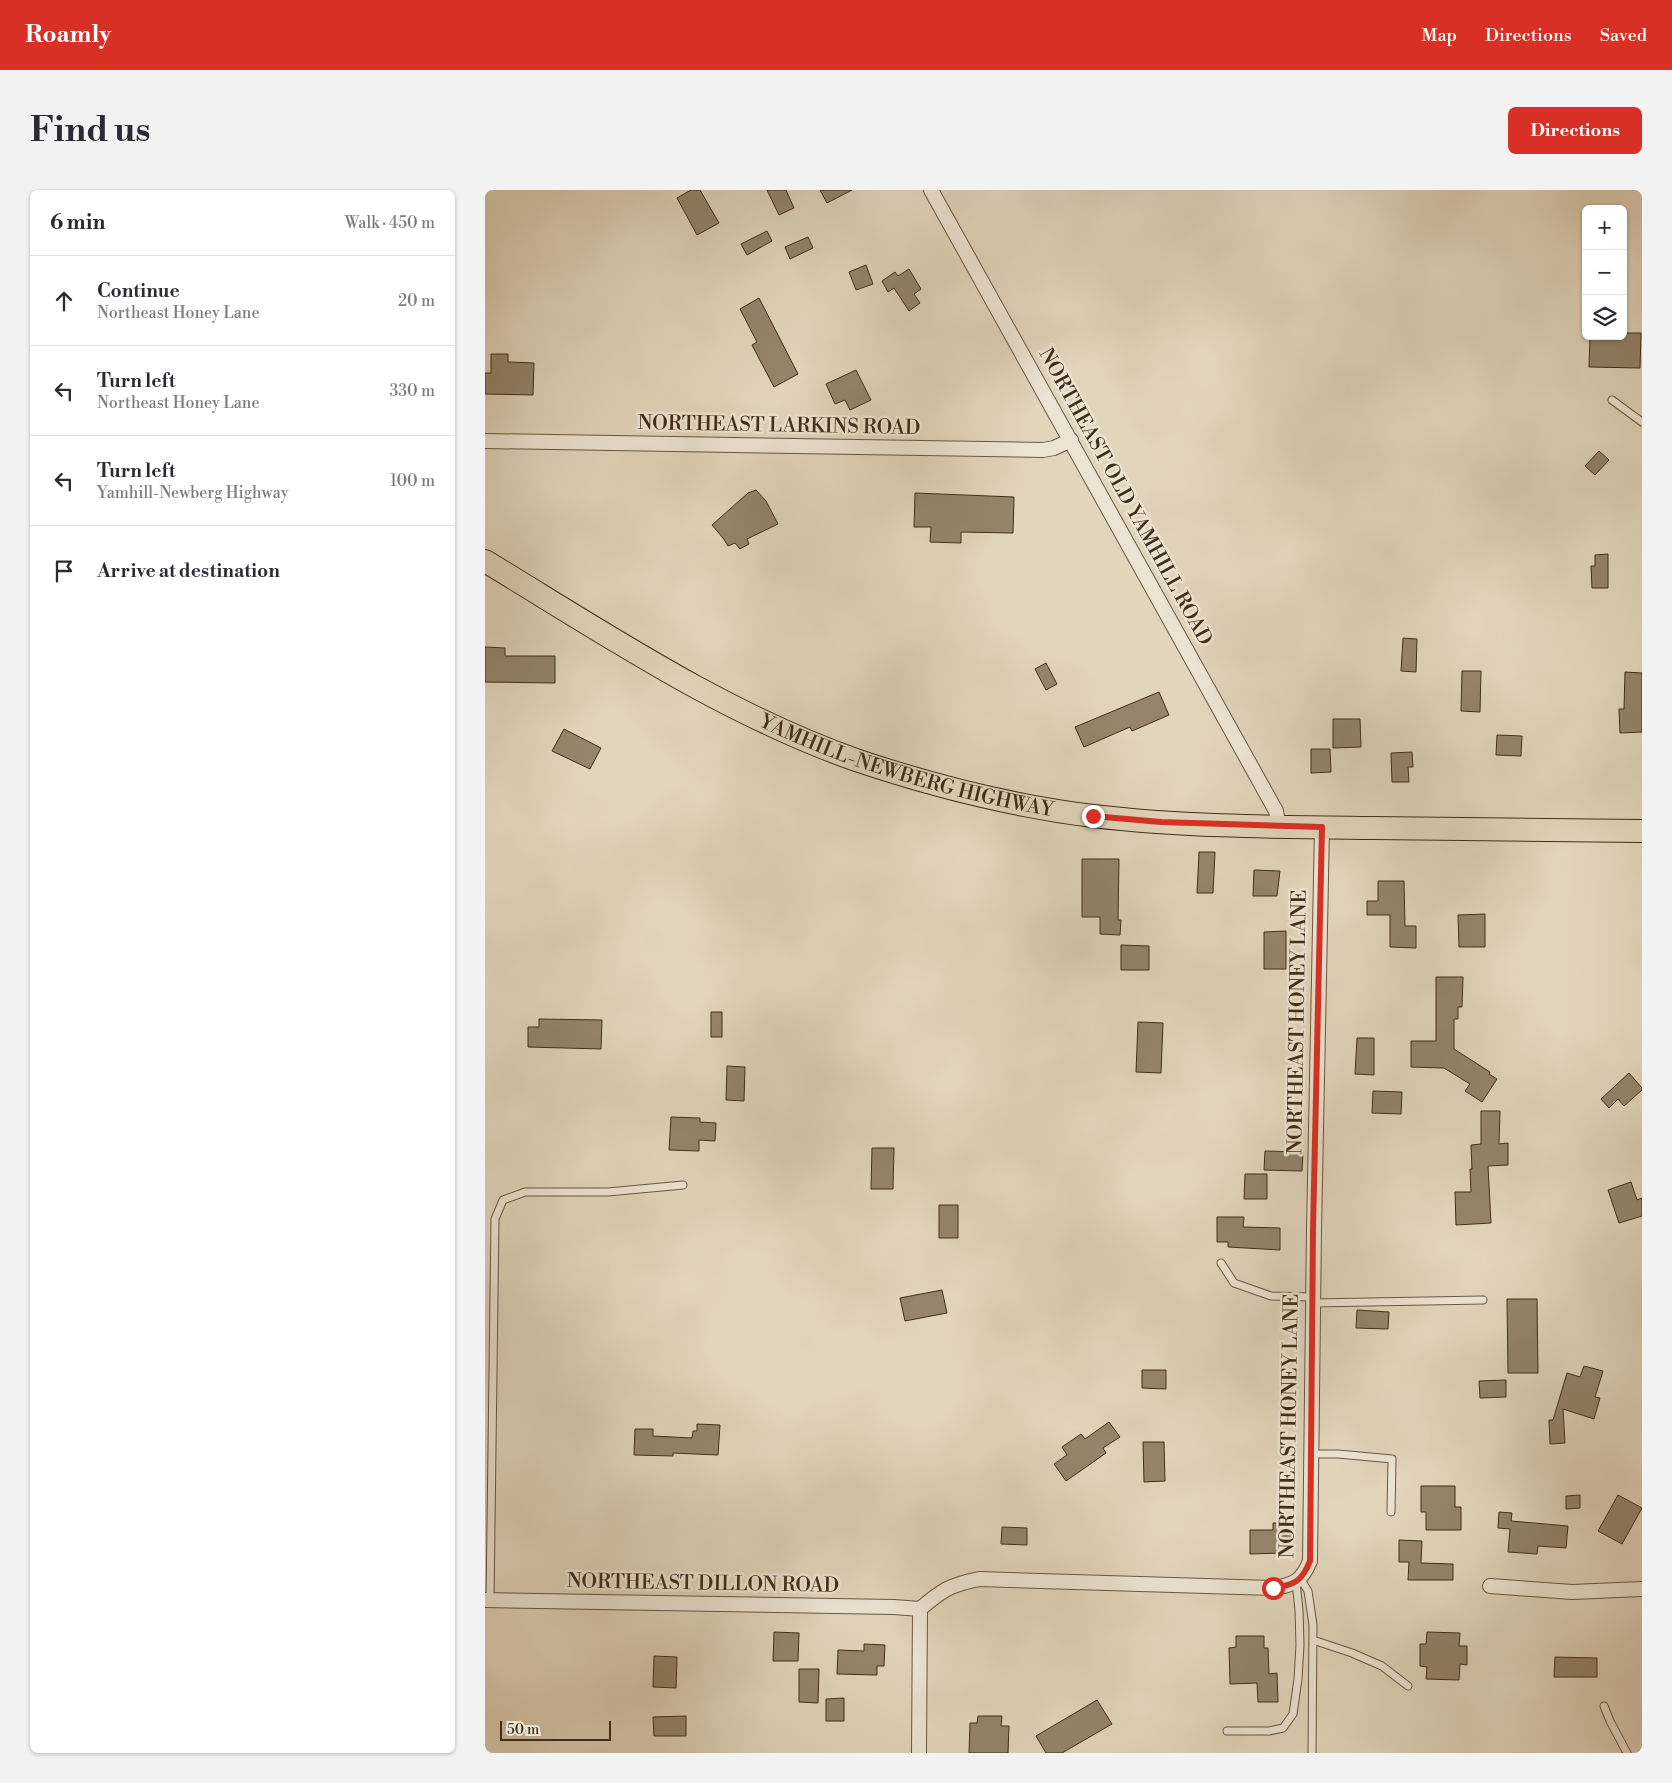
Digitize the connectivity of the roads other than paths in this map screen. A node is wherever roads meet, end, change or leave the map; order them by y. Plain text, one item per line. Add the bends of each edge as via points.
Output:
1 (931, 190) edge
2 (1612, 400) dead end
3 (1642, 422) edge
4 (485, 440) edge
5 (1071, 440) junction
6 (485, 561) edge
7 (1279, 826) junction
8 (1322, 827) junction
9 (1642, 831) edge
10 (683, 1185) dead end
11 (1221, 1263) dead end
12 (1313, 1300) junction
13 (1483, 1300) dead end
14 (1311, 1454) junction
15 (1391, 1512) dead end
16 (1298, 1580) junction
17 (1490, 1586) dead end
18 (1642, 1589) edge
19 (487, 1600) edge
20 (920, 1609) junction
21 (1313, 1640) junction
22 (1408, 1686) dead end
23 (1604, 1706) dead end
24 (1227, 1731) dead end
25 (919, 1753) edge
26 (1312, 1753) edge
27 (1627, 1753) edge

1 - 5 street, NORTHEAST OLD YAMHILL ROAD
2 - 3 lane
4 - 5 street, NORTHEAST LARKINS ROAD via 1043,450
5 - 7 street, NORTHEAST OLD YAMHILL ROAD via 1276,811
6 - 7 main road, YAMHILL-NEWBERG HIGHWAY via 727,703 854,759 968,794 1093,816
7 - 8 main road, YAMHILL-NEWBERG HIGHWAY
8 - 9 main road, YAMHILL-NEWBERG HIGHWAY
8 - 12 street, NORTHEAST HONEY LANE
10 - 19 lane via 608,1192 525,1192 503,1200 495,1220
11 - 12 lane via 1234,1283 1271,1296
12 - 13 lane
12 - 14 street, NORTHEAST HONEY LANE
14 - 15 lane via 1392,1458
14 - 16 street, NORTHEAST HONEY LANE via 1310,1561 1305,1574
16 - 20 street, NORTHEAST HONEY LANE via 1292,1585 1273,1588 979,1579 939,1592
16 - 21 lane via 1308,1592
16 - 24 lane via 1300,1645 1293,1714 1283,1728
17 - 18 street via 1572,1592
19 - 20 street, NORTHEAST DILLON ROAD
20 - 25 street
21 - 22 lane via 1382,1666
21 - 26 lane
23 - 27 lane

